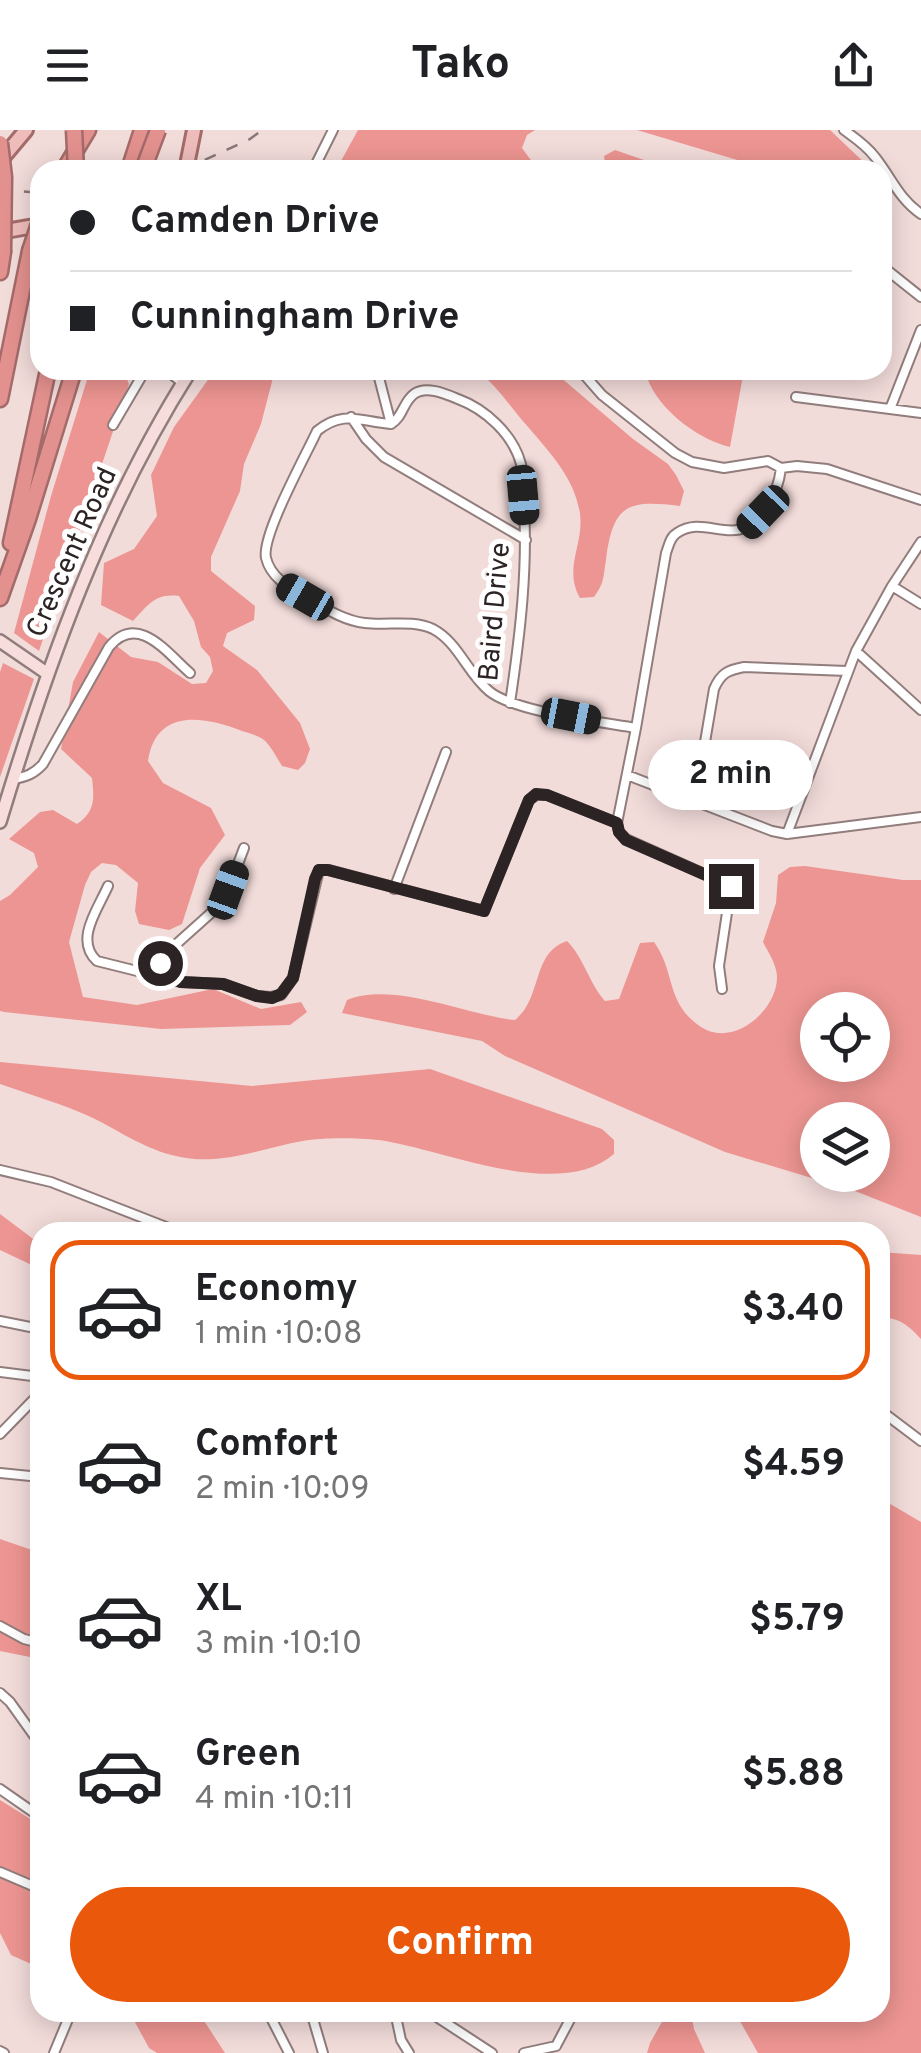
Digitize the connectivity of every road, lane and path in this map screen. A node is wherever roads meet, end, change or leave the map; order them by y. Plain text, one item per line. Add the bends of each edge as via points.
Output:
1 (26, 130) edge
2 (74, 130) edge
3 (88, 130) edge
4 (142, 130) edge
5 (158, 130) edge
6 (194, 130) edge
7 (333, 130) edge
8 (844, 130) edge
9 (0, 144) edge
10 (70, 160) edge
11 (76, 160) edge
12 (132, 160) edge
13 (147, 160) edge
14 (189, 160) edge
15 (318, 160) edge
16 (877, 160) edge
17 (0, 161) edge
18 (892, 183) edge
19 (921, 214) edge
20 (30, 225) edge
21 (3, 230) edge
22 (30, 251) edge
23 (0, 272) edge
24 (892, 274) edge
25 (921, 296) edge
26 (921, 330) edge
27 (46, 380) edge
28 (71, 380) edge
29 (142, 380) edge
30 (181, 380) edge
31 (380, 380) edge
32 (588, 380) edge
33 (184, 382) joint
34 (796, 397) dead end
35 (0, 399) edge
36 (890, 410) junction
37 (921, 413) edge
38 (352, 417) junction
39 (391, 424) junction
40 (113, 425) dead end
41 (781, 468) junction
42 (921, 500) edge
43 (526, 540) junction
44 (921, 542) edge
45 (892, 586) junction
46 (0, 598) edge
47 (921, 604) edge
48 (0, 641) edge
49 (856, 651) junction
50 (847, 671) junction
51 (48, 674) junction
52 (190, 674) dead end
53 (510, 703) junction
54 (921, 710) edge
55 (636, 728) junction
56 (446, 752) dead end
57 (626, 775) junction
58 (13, 779) junction
59 (694, 801) junction
60 (921, 817) edge
61 (0, 822) edge
62 (617, 823) junction
63 (787, 834) junction
64 (244, 848) dead end
65 (108, 886) dead end
66 (394, 889) junction
67 (164, 977) junction
68 (722, 990) dead end
69 (0, 1170) edge
70 (153, 1222) edge
71 (0, 1322) edge
72 (30, 1328) edge
73 (0, 1372) edge
74 (30, 1376) edge
75 (30, 1403) edge
76 (890, 1418) edge
77 (0, 1434) edge
78 (921, 1441) edge
79 (0, 1473) edge
80 (30, 1475) edge
81 (0, 1626) edge
82 (30, 1640) edge
83 (0, 1694) edge
84 (30, 1730) edge
85 (0, 1789) edge
86 (30, 1811) edge
87 (0, 1872) edge
88 (30, 1885) edge
89 (67, 2022) edge
90 (273, 2022) edge
91 (314, 2022) edge
92 (397, 2022) edge
93 (444, 2022) edge
94 (570, 2022) edge
95 (559, 2049) edge
96 (54, 2053) edge
97 (288, 2053) edge
98 (323, 2053) edge
99 (409, 2053) edge
100 (492, 2053) edge
101 (524, 2053) edge

1 - 17 main road
2 - 11 highway, bridge
3 - 10 highway, bridge
4 - 12 highway
5 - 13 highway, bridge
6 - 14 main road
7 - 15 street
8 - 16 street
9 - 23 highway, bridge
18 - 19 street
20 - 21 main road
22 - 35 highway, bridge
24 - 25 street
26 - 36 street
27 - 46 highway
28 - 46 highway
29 - 40 street
30 - 33 street
31 - 39 street
32 - 41 street via 692,462 724,468 768,461
33 - 51 street, Crescent Road via 109,523
34 - 36 street
36 - 37 street
38 - 39 street
38 - 43 street via 384,457
38 - 53 street via 317,431 272,529 266,558 275,576 350,620 434,630 489,692
39 - 43 street, Baird Drive via 412,396 429,390 488,415 520,463
41 - 42 street via 828,469
41 - 55 street via 778,488 748,528 694,527 672,538
43 - 53 street, Baird Drive
44 - 45 street
45 - 47 street
45 - 49 street
48 - 51 street
49 - 50 street
49 - 54 street
50 - 59 street via 727,671 714,689
50 - 63 street
51 - 58 street, Crescent Road
52 - 58 street via 141,633 117,638 43,764
53 - 55 street
55 - 57 street
56 - 66 street
57 - 59 street
57 - 62 street
58 - 61 street, Crescent Road
59 - 63 street
60 - 63 street
62 - 66 street via 536,794 484,911
62 - 68 street via 626,840 731,886 719,966
64 - 67 street via 221,904 163,956
65 - 67 street via 88,930 90,954
66 - 67 street via 319,870 293,978 272,998
69 - 70 street via 51,1182
71 - 72 street
73 - 74 street
75 - 77 street
76 - 78 street
79 - 80 street
81 - 82 street
83 - 84 street
85 - 86 street
87 - 88 street
89 - 96 street
90 - 97 street
91 - 98 street
92 - 99 street
93 - 100 street
94 - 95 street
95 - 101 street

